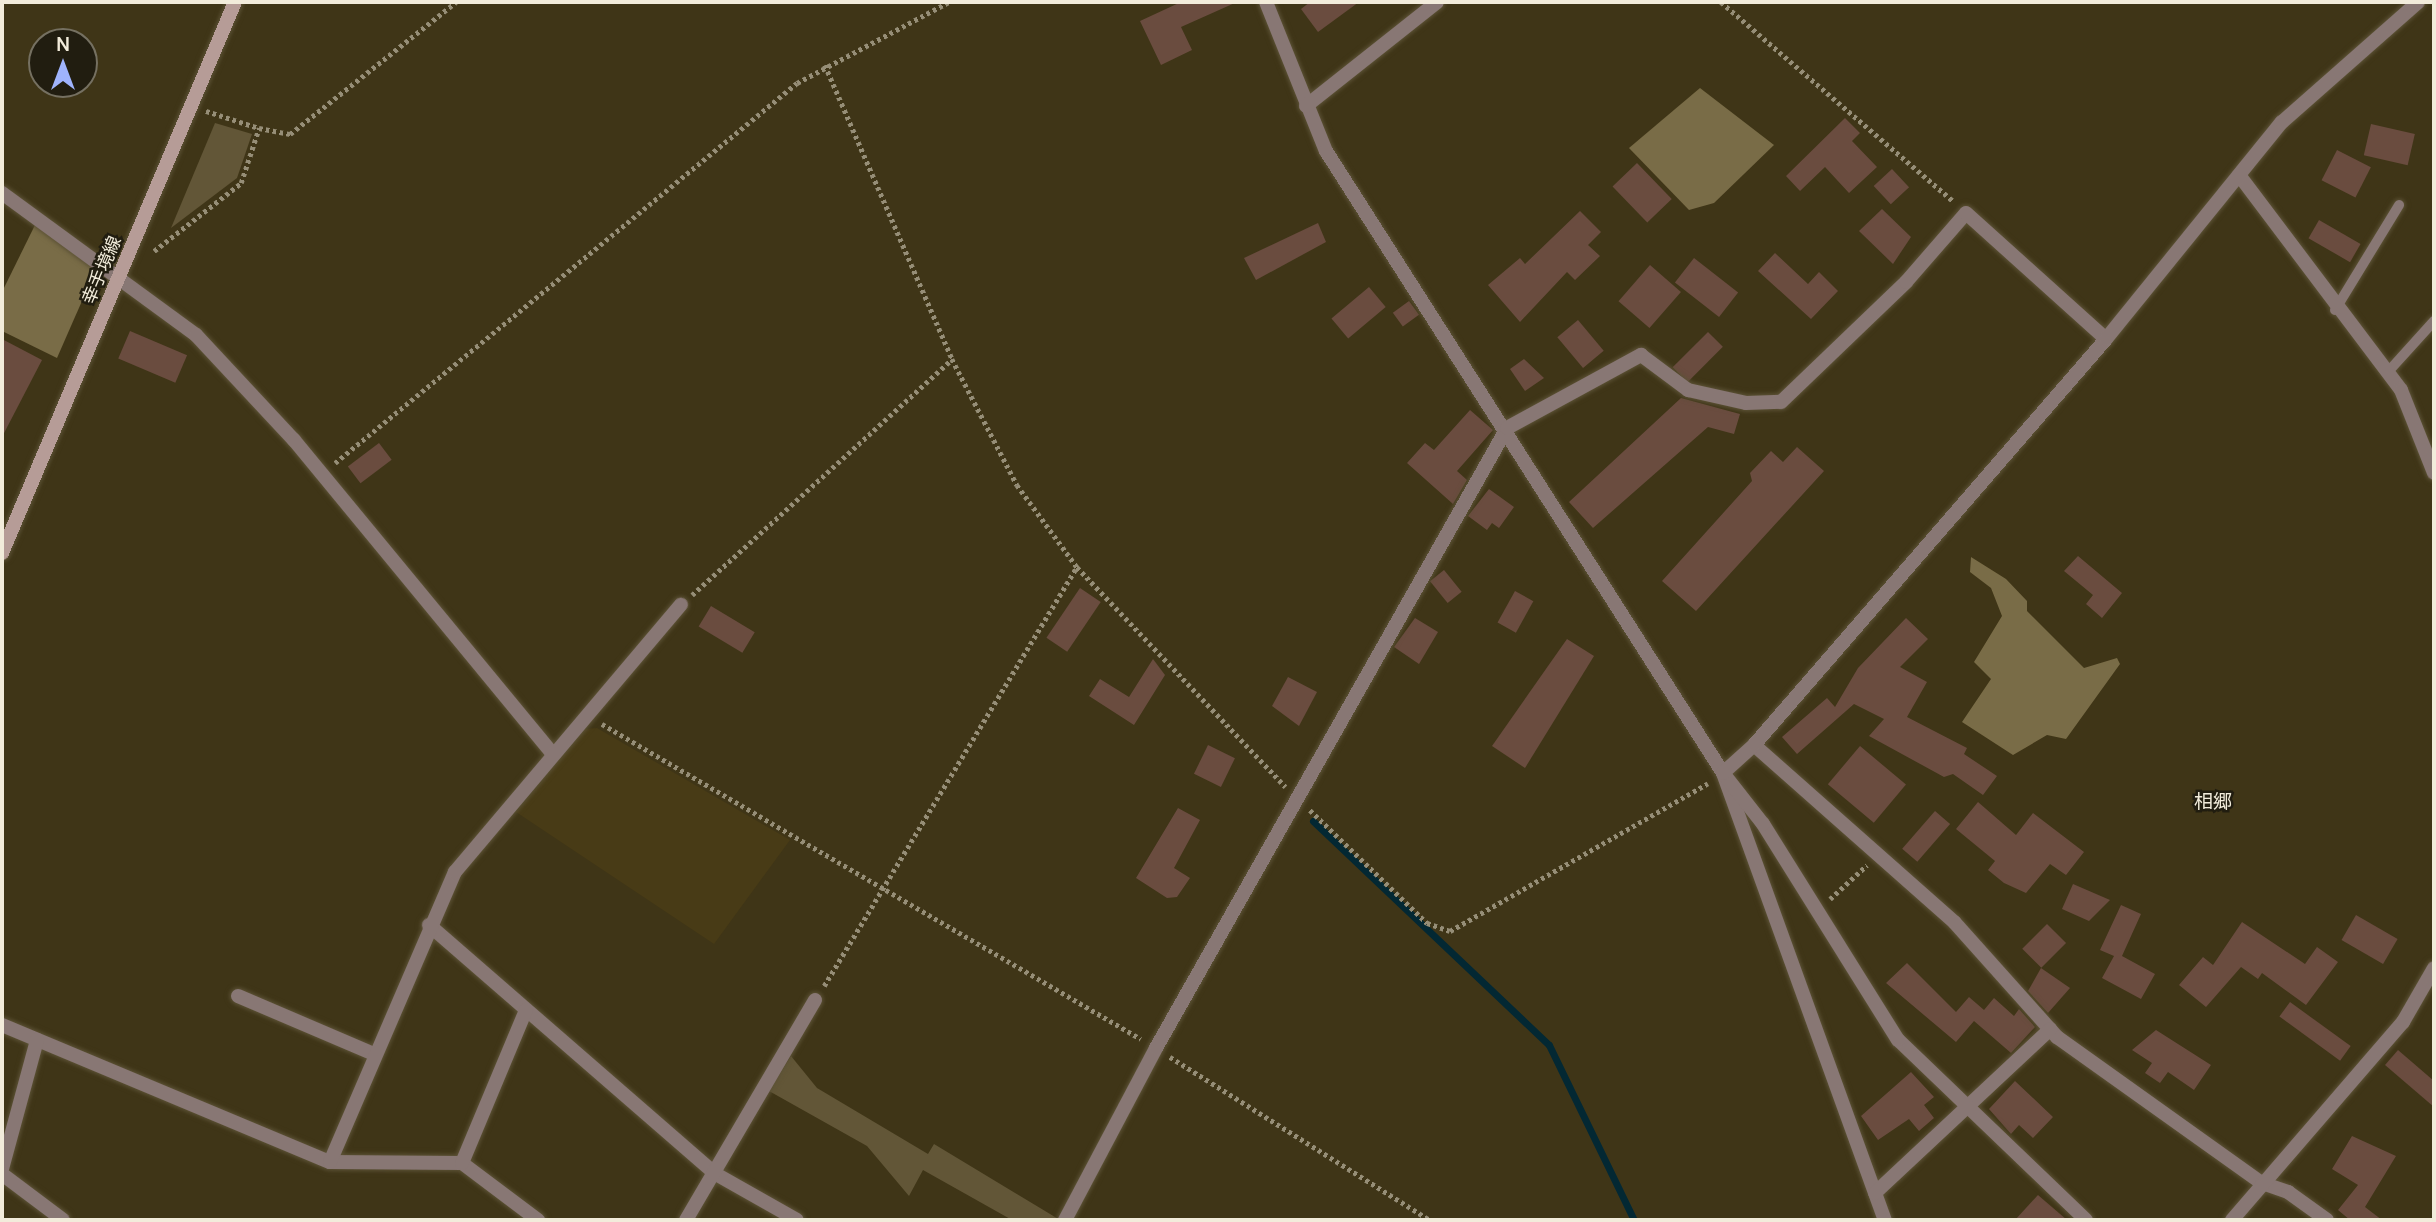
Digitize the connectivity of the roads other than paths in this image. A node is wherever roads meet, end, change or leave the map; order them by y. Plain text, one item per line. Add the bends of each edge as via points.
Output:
1 (235, 2) edge
2 (1266, 2) edge
3 (1437, 2) edge
4 (2418, 2) edge
5 (1307, 106) junction
6 (2239, 175) junction
7 (2, 193) edge
8 (2399, 205) dead end
9 (119, 277) junction
10 (2335, 310) junction
11 (2434, 321) edge
12 (2106, 339) junction
13 (2387, 373) junction
14 (1507, 428) junction
15 (2434, 473) edge
16 (2, 553) edge
17 (681, 604) road end
18 (1754, 745) junction
19 (553, 754) junction
20 (1723, 773) junction
21 (429, 925) junction
22 (2434, 968) edge
23 (238, 996) dead end
24 (815, 1000) road end
25 (526, 1010) junction
26 (2, 1025) edge
27 (2050, 1029) junction
28 (37, 1040) junction
29 (374, 1054) junction
30 (1968, 1112) junction
31 (330, 1162) junction
32 (462, 1163) junction
33 (2, 1172) edge
34 (714, 1173) junction
35 (2262, 1183) junction
36 (1875, 1193) junction
37 (63, 1220) edge
38 (537, 1220) edge
39 (686, 1220) edge
40 (797, 1220) edge
41 (1065, 1220) edge
42 (1885, 1220) edge
43 (2086, 1220) edge
44 (2232, 1220) edge
45 (2327, 1220) edge

1 - 9 main road, 幸手境線
2 - 5 street
3 - 5 street
4 - 6 street via 2282,121
5 - 14 street via 1326,151
6 - 10 street
6 - 12 street
7 - 9 street
8 - 10 lane
9 - 16 main road, 幸手境線
9 - 19 street via 196,335 321,475
10 - 13 street
11 - 13 lane
12 - 14 street via 1966,213 1906,282 1781,402 1745,403 1688,390 1641,355
12 - 18 street
13 - 15 street via 2401,390
14 - 20 street
14 - 41 street via 1156,1048
17 - 19 street
18 - 20 street
18 - 27 street via 1955,923
19 - 21 street via 455,872
20 - 30 street via 1763,824 1898,1041
20 - 36 street
21 - 25 street
21 - 29 street
22 - 35 street via 2403,1022
23 - 29 street
24 - 34 street
25 - 32 street
25 - 34 street
26 - 28 street
27 - 30 street
27 - 35 street
28 - 31 street
28 - 33 street
29 - 31 street
30 - 36 street
30 - 43 street
31 - 32 street
32 - 38 street
33 - 37 street
34 - 39 street
34 - 40 street
35 - 44 street
35 - 45 street via 2288,1192
36 - 42 street

